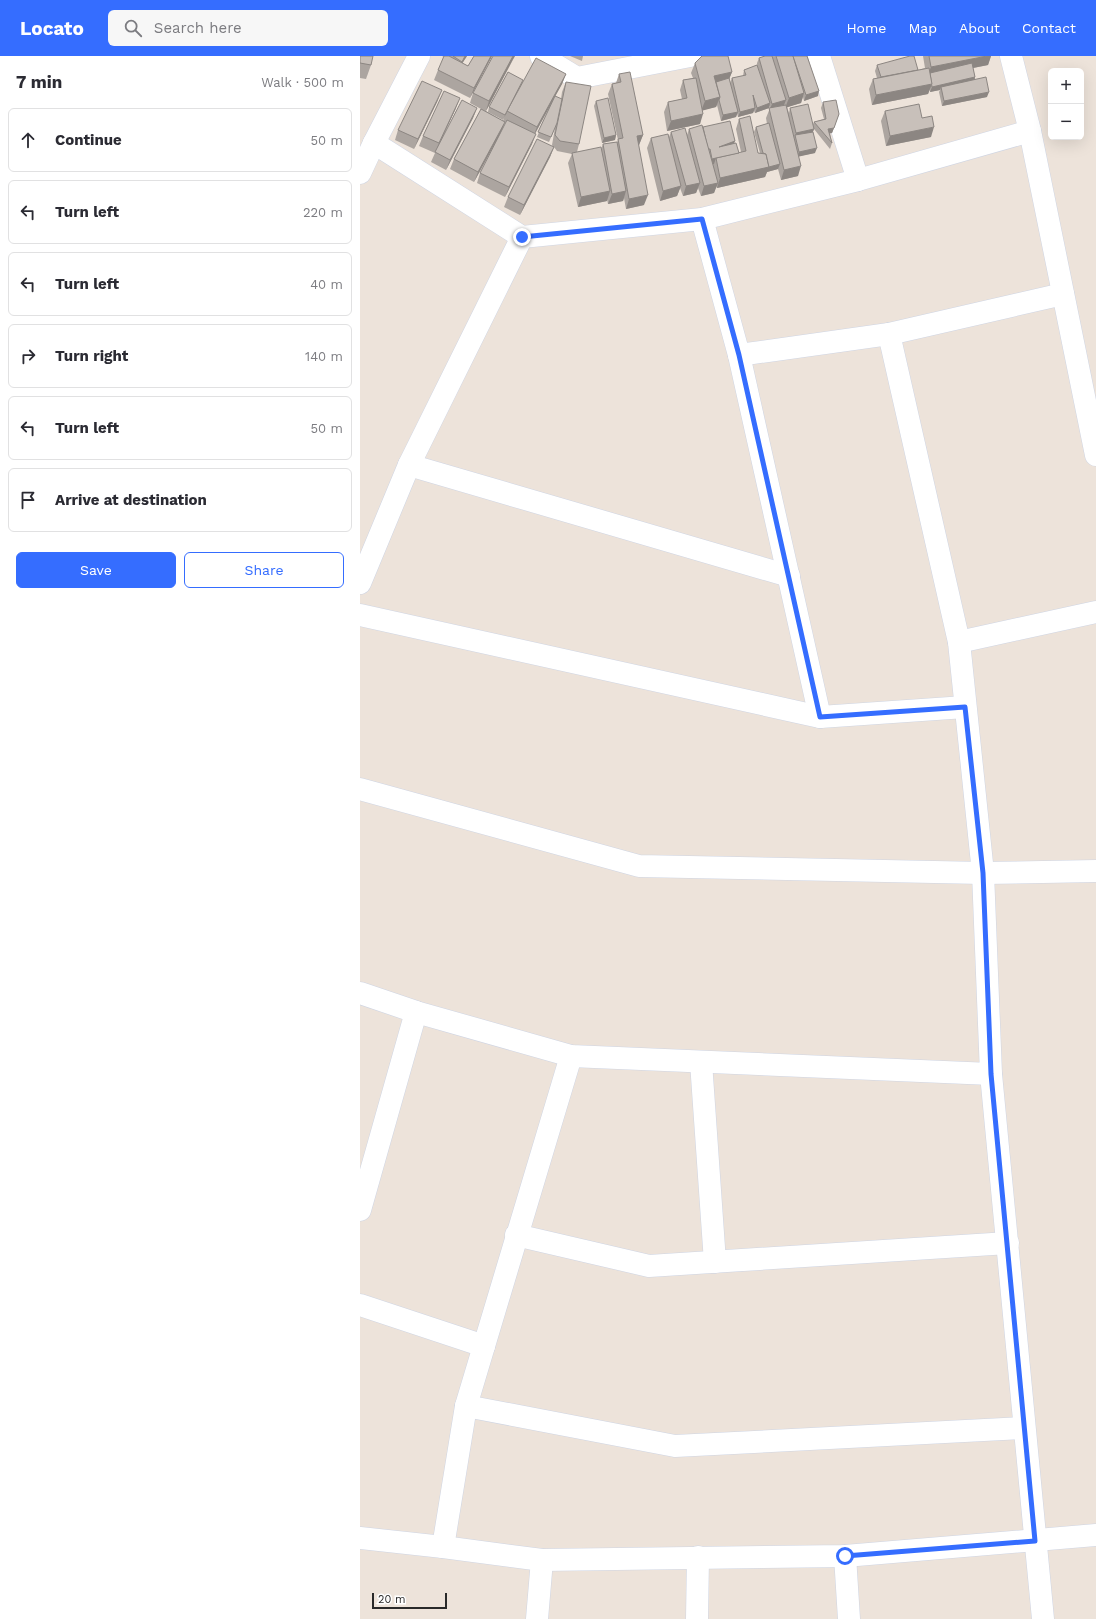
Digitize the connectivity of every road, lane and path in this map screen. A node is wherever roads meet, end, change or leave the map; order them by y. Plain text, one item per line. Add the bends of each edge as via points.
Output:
1 (420, 56) edge
2 (541, 56) edge
3 (690, 56) edge
4 (819, 56) edge
5 (1011, 56) edge
6 (1030, 131) junction
7 (374, 143) junction
8 (360, 173) edge
9 (858, 180) junction
10 (702, 219) junction
11 (522, 237) junction
12 (1063, 294) junction
13 (889, 334) junction
14 (739, 355) junction
15 (1096, 451) edge
16 (409, 465) junction
17 (788, 576) junction
18 (360, 583) edge
19 (1096, 612) edge
20 (360, 615) edge
21 (959, 642) junction
22 (965, 707) junction
23 (820, 717) junction
24 (360, 789) edge
25 (1096, 872) edge
26 (983, 873) junction
27 (360, 993) edge
28 (416, 1012) junction
29 (571, 1056) junction
30 (701, 1062) junction
31 (991, 1074) junction
32 (360, 1210) edge
33 (516, 1236) junction
34 (1008, 1243) junction
35 (715, 1262) junction
36 (360, 1305) edge
37 (484, 1346) junction
38 (466, 1406) junction
39 (1024, 1428) junction
40 (1096, 1535) edge
41 (360, 1538) edge
42 (1035, 1541) junction
43 (443, 1547) junction
44 (845, 1556) junction
45 (698, 1558) junction
46 (542, 1560) junction
47 (537, 1619) edge
48 (697, 1619) edge
49 (850, 1619) edge
50 (1043, 1619) edge

1 - 7 street
2 - 3 street via 577,78
4 - 9 street
5 - 6 street
6 - 9 street
6 - 12 street
7 - 8 street
7 - 11 street
9 - 10 street
10 - 11 street
10 - 14 street
11 - 16 street
12 - 13 street
12 - 15 street
13 - 14 street
13 - 21 street
14 - 17 street
16 - 17 street
16 - 18 street
17 - 23 street
19 - 21 street
20 - 23 street
21 - 22 street
22 - 23 street
22 - 26 street
24 - 26 street via 639,866
25 - 26 street
26 - 31 street
27 - 28 street
28 - 29 street
28 - 32 street
29 - 30 street
29 - 33 street
30 - 31 street
30 - 35 street
31 - 34 street
33 - 35 street via 649,1266
33 - 37 street
34 - 35 street
34 - 39 street
36 - 37 street
37 - 38 street
38 - 39 street via 675,1446
38 - 43 street
39 - 42 street
40 - 42 street
41 - 43 street
42 - 44 street
42 - 50 street
43 - 46 street
44 - 45 street
44 - 49 street
45 - 46 street
45 - 48 street
46 - 47 street

